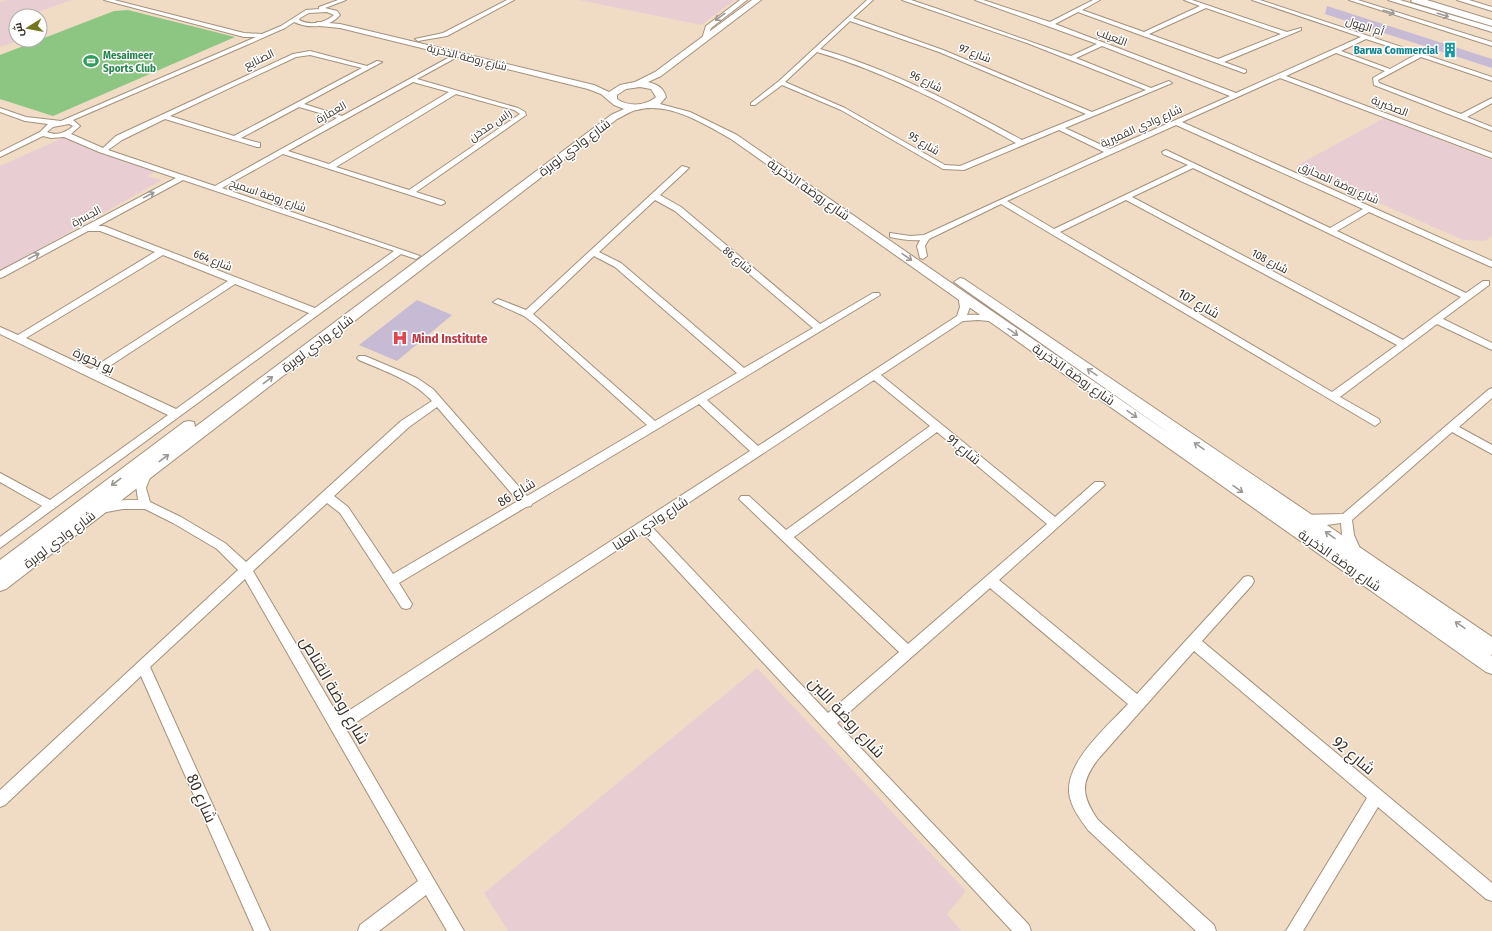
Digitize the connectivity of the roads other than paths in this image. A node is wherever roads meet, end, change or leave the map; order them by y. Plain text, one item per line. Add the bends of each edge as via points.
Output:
1 (107, 0) edge
2 (343, 0) edge
3 (350, 0) edge
4 (511, 0) edge
5 (744, 0) edge
6 (757, 0) edge
7 (767, 0) edge
8 (870, 0) edge
9 (905, 0) edge
10 (978, 0) edge
11 (1097, 0) edge
12 (1186, 0) edge
13 (1255, 0) edge
14 (1352, 0) edge
15 (1392, 0) edge
16 (1416, 0) edge
17 (1436, 0) edge
18 (1462, 0) edge
19 (988, 1) edge
20 (1206, 6) junction
21 (1492, 9) edge
22 (314, 10) junction
23 (1077, 10) junction
24 (336, 14) junction
25 (1492, 16) edge
26 (296, 19) junction
27 (849, 19) junction
28 (1492, 23) edge
29 (320, 24) junction
30 (1050, 24) junction
31 (308, 25) junction
32 (1299, 29) dead end
33 (1492, 30) edge
34 (274, 32) junction
35 (1145, 34) junction
36 (1286, 34) junction
37 (244, 35) junction
38 (445, 35) junction
39 (1366, 37) junction
40 (259, 38) junction
41 (418, 39) junction
42 (703, 41) junction
43 (246, 43) junction
44 (1102, 44) junction
45 (1492, 44) edge
46 (444, 46) junction
47 (816, 50) junction
48 (1336, 51) junction
49 (457, 55) junction
50 (1421, 56) junction
51 (1073, 57) junction
52 (379, 62) dead end
53 (1220, 62) junction
54 (368, 68) junction
55 (1244, 71) dead end
56 (1391, 71) junction
57 (1281, 76) junction
58 (1492, 79) edge
59 (412, 80) junction
60 (781, 82) junction
61 (1169, 83) dead end
62 (638, 84) junction
63 (627, 85) junction
64 (1151, 90) junction
65 (455, 92) junction
66 (660, 94) junction
67 (1237, 96) junction
68 (118, 100) junction
69 (613, 100) junction
70 (1492, 100) edge
71 (753, 104) dead end
72 (299, 105) junction
73 (641, 106) junction
74 (102, 108) junction
75 (0, 110) edge
76 (85, 114) junction
77 (1091, 114) junction
78 (165, 117) junction
79 (1461, 117) junction
80 (343, 118) junction
81 (25, 119) junction
82 (61, 123) junction
83 (1177, 123) junction
84 (76, 126) junction
85 (1060, 128) junction
86 (1492, 128) edge
87 (44, 131) junction
88 (64, 134) junction
89 (53, 136) junction
90 (119, 138) junction
91 (235, 138) junction
92 (90, 141) junction
93 (1022, 143) junction
94 (257, 145) dead end
95 (106, 148) junction
96 (13, 149) junction
97 (283, 152) junction
98 (1109, 152) junction
99 (1166, 152) dead end
100 (114, 153) junction
101 (1490, 153) edge
102 (0, 155) edge
103 (1194, 165) junction
104 (330, 167) junction
105 (686, 168) dead end
106 (183, 176) junction
107 (216, 188) junction
108 (410, 193) junction
109 (655, 196) junction
110 (1127, 198) junction
111 (1001, 201) junction
112 (441, 203) dead end
113 (1369, 209) junction
114 (101, 224) junction
115 (84, 230) joint
116 (1331, 231) junction
117 (1053, 232) junction
118 (893, 236) junction
119 (926, 237) junction
120 (400, 251) junction
121 (160, 253) junction
122 (594, 253) junction
123 (416, 256) junction
124 (923, 256) junction
125 (1490, 261) edge
126 (0, 275) edge
127 (233, 281) junction
128 (1486, 283) dead end
129 (876, 295) dead end
130 (962, 295) junction
131 (1467, 297) junction
132 (498, 302) dead end
133 (316, 312) junction
134 (528, 314) junction
135 (961, 318) junction
136 (996, 320) junction
137 (1437, 320) junction
138 (819, 328) junction
139 (0, 330) edge
140 (18, 339) junction
141 (1403, 344) junction
142 (1492, 347) edge
143 (362, 358) dead end
144 (92, 373) junction
145 (743, 373) junction
146 (875, 375) junction
147 (1492, 392) edge
148 (1333, 397) junction
149 (700, 399) junction
150 (438, 402) junction
151 (176, 414) junction
152 (1375, 422) dead end
153 (654, 426) junction
154 (937, 427) junction
155 (1451, 427) junction
156 (1492, 450) edge
157 (758, 452) junction
158 (146, 472) junction
159 (0, 477) edge
160 (1099, 486) dead end
161 (327, 496) junction
162 (745, 499) dead end
163 (527, 502) junction
164 (146, 505) junction
165 (52, 506) junction
166 (98, 509) junction
167 (1305, 518) junction
168 (1346, 518) junction
169 (1054, 523) junction
170 (645, 527) junction
171 (785, 537) junction
172 (0, 543) edge
173 (1358, 555) junction
174 (0, 568) edge
175 (246, 570) junction
176 (990, 580) junction
177 (392, 581) junction
178 (1248, 581) dead end
179 (0, 584) edge
180 (406, 604) dead end
181 (1194, 642) junction
182 (1492, 647) edge
183 (908, 652) junction
184 (142, 665) junction
185 (1492, 666) edge
186 (1138, 703) junction
187 (828, 722) junction
188 (337, 727) junction
189 (1376, 797) junction
190 (0, 800) edge
191 (428, 883) junction
192 (1492, 893) edge
193 (262, 931) edge
194 (366, 931) edge
195 (456, 931) edge
196 (1023, 931) edge
197 (1208, 931) edge
198 (1294, 931) edge

1 - 37 street
2 - 22 street
3 - 24 street
4 - 38 street
5 -> 42 street via 708,27
6 - 42 street
7 - 66 street via 667,76
8 - 27 street
9 - 51 street
10 - 19 street, الثعيلب
11 - 23 street
12 - 20 street
13 - 39 street, أم الهول
14 -> 45 street
15 -> 33 street
16 - 28 highway
17 - 25 highway
18 - 21 street
19 - 30 street, الثعيلب
20 - 35 street
20 - 36 street
22 - 24 street via 327,10
22 - 26 street via 299,15
23 - 30 street
23 - 35 street
24 - 29 street via 331,20
24 - 41 street, شارع روضة الذخرية via 347,22
26 - 31 street via 298,23
26 - 34 street
27 - 47 street
27 - 77 street, شارع 97 via 973,63
29 - 31 street
29 - 49 street, شارع روضة الذخرية via 340,26
30 - 44 street, الثعيلب
31 - 40 street
32 - 36 street
34 - 40 street
34 - 43 street
35 - 53 street
36 - 53 street
37 - 40 street
37 - 43 street
38 - 41 street
38 - 46 street via 441,40
39 - 48 street, شارع وادي القميرية
39 - 50 street, أم الهول
40 - 43 street
40 - 74 street via 254,45 120,105
41 - 46 street, شارع روضة الذخرية
42 - 62 street via 658,74
43 - 68 street
43 - 76 street via 104,102
44 - 51 street
44 - 67 street, الثعيلب
46 - 63 street, شارع روضة الذخرية via 597,83
47 - 60 street
47 - 93 street, شارع 96 via 858,62 919,88
48 - 56 street
48 - 57 street, شارع وادي القميرية
49 - 59 street, العمارة
49 - 69 street, شارع روضة الذخرية via 591,87 604,92
50 - 56 street
50 - 58 street, أم الهول
51 - 64 street
52 - 54 street
53 - 55 street
54 - 72 street
54 - 78 street, الصنايع via 310,53 300,53
56 - 79 street via 1376,79 1376,84
57 - 67 street, شارع وادي القميرية
57 - 101 street, الصخبرية
59 - 65 street, راس مدخن
59 - 80 street, العمارة
60 - 71 street
60 - 93 street, شارع 95 via 843,109 936,164 950,169 961,168
61 - 64 street, شارع 95
62 - 63 street, شارع روضة الذخرية
62 - 66 street, شارع روضة الذخرية via 651,86
63 - 69 street, شارع وادي لوبرة via 614,92
64 - 77 street, شارع 95
65 - 104 street
65 - 108 street, راس مدخن via 516,109 523,112 523,115
66 - 73 street, شارع وادي لوبرة via 656,102
66 - 118 street, شارع روضة الذخرية via 742,134
67 - 83 street, شارع وادي القميرية
68 - 74 street
68 - 76 street
69 - 73 street, شارع روضة الذخرية via 623,106
69 - 123 street, شارع وادي لوبرة via 603,115
70 - 79 street
72 - 80 street
72 - 91 street
73 -> 130 street, شارع روضة الذخرية via 677,111 734,137
158 -> 73 street, شارع وادي لوبرة via 614,117
74 - 84 street
75 - 81 street
76 - 82 street
77 - 85 street, شارع 95
78 - 90 street, الصنايع
78 - 91 street
79 - 86 street
80 - 97 street, العمارة
81 - 82 street
81 - 87 street
82 - 84 street
82 - 87 street
83 - 98 street, شارع وادي القميرية
83 - 113 street, شارع روضة المحارق
84 - 88 street
84 - 92 street, شارع روضة اسميح via 82,136
85 - 93 street, شارع 95
85 - 98 street
87 - 89 street
87 - 96 street
88 - 89 street
88 - 100 street, شارع روضة اسميح
89 - 96 street
90 - 92 street, الصنايع
90 - 95 street, الصنايع
91 - 94 street
92 - 95 street, شارع روضة اسميح
95 - 100 street, شارع روضة اسميح
96 - 102 street
97 - 104 street
97 - 107 street, العمارة
98 - 111 street, شارع وادي القميرية
99 - 103 street
100 - 106 street, شارع روضة اسميح
103 - 110 street
103 - 116 street
104 - 108 street
105 - 109 street
106 - 107 street, شارع روضة اسميح
114 -> 106 street, الجسرة
107 - 120 street, شارع روضة اسميح
108 - 112 street
109 - 122 street
109 - 138 street, شارع 86 via 678,210
110 - 117 street
110 - 141 street, شارع 108
111 - 117 street, شارع 107
111 - 119 street, شارع وادي القميرية
113 - 116 street
113 - 125 street, شارع روضة المحارق
114 - 115 street, شارع 664
114 - 121 street, شارع 664
126 -> 115 street, الجسرة
116 - 131 street
117 - 148 street, شارع 107
118 - 119 street, شارع وادي القميرية
118 - 124 street, شارع روضة الذخرية
119 - 124 street via 921,246
120 - 123 street, شارع روضة اسميح
120 - 133 street, شارع وادي لوبرة
121 - 127 street, شارع 664
121 - 140 street
122 - 134 street
122 - 145 street via 618,265
123 -> 174 street, شارع وادي لوبرة
167 -> 124 street, شارع روضة الذخرية
127 - 133 street, شارع 664
127 - 144 street
128 - 131 street
129 - 138 street, شارع 86
130 - 135 street via 965,307
130 - 136 street, شارع روضة الذخرية
131 - 137 street
132 - 134 street
133 - 151 street, شارع وادي لوبرة
134 - 153 street
135 - 136 street
135 - 146 street, شارع وادي العلبا
136 -> 185 street, شارع روضة الذخرية
137 - 141 street
137 - 142 street
138 - 145 street, شارع 86
139 - 140 street, بو بخورة
140 - 144 street, بو بخورة
141 - 148 street
143 - 150 street via 421,384
144 - 151 street, بو بخورة
145 - 149 street, شارع 86
146 - 154 street, شارع 91
146 - 157 street, شارع وادي العلبا
147 - 155 street
148 - 152 street, شارع 107
149 - 153 street, شارع 86
149 - 157 street
150 - 161 street via 405,424
150 - 163 street
151 - 165 street, شارع وادي لوبرة
153 - 163 street, شارع 86
154 - 169 street, شارع 91
154 - 171 street
155 - 156 street
155 - 168 street
157 - 170 street, شارع وادي العلبا
158 - 164 street via 140,490 141,498
158 - 166 street, شارع وادي لوبرة
159 - 165 street
160 - 169 street
161 - 175 street
161 - 177 street via 344,510
162 - 171 street
163 - 177 street, شارع 86
164 - 166 street, شارع روضة القناص via 124,504
164 - 175 street, شارع روضة القناص via 221,546
165 - 172 street, شارع وادي لوبرة
166 - 179 street, شارع وادي لوبرة
167 - 168 street
173 -> 167 street, شارع روضة الذخرية
168 - 173 street via 1348,535
169 - 176 street
170 - 187 street, شارع روضة اللبن
170 - 188 street, شارع وادي العلبا
171 - 183 street
182 -> 173 street, شارع روضة الذخرية
175 - 184 street
175 - 188 street, شارع روضة القناص
176 - 183 street
176 - 186 street
177 - 180 street
178 - 181 street
181 - 186 street
181 - 189 street, شارع 92
183 - 187 street
184 - 190 street
184 - 193 street, شارع 80
186 - 197 street via 1085,764 1078,780 1076,794 1081,808 1093,824
187 - 196 street, شارع روضة اللبن
188 - 191 street, شارع روضة القناص
189 - 192 street, شارع 92
189 - 198 street
191 - 194 street
191 - 195 street, شارع روضة القناص

